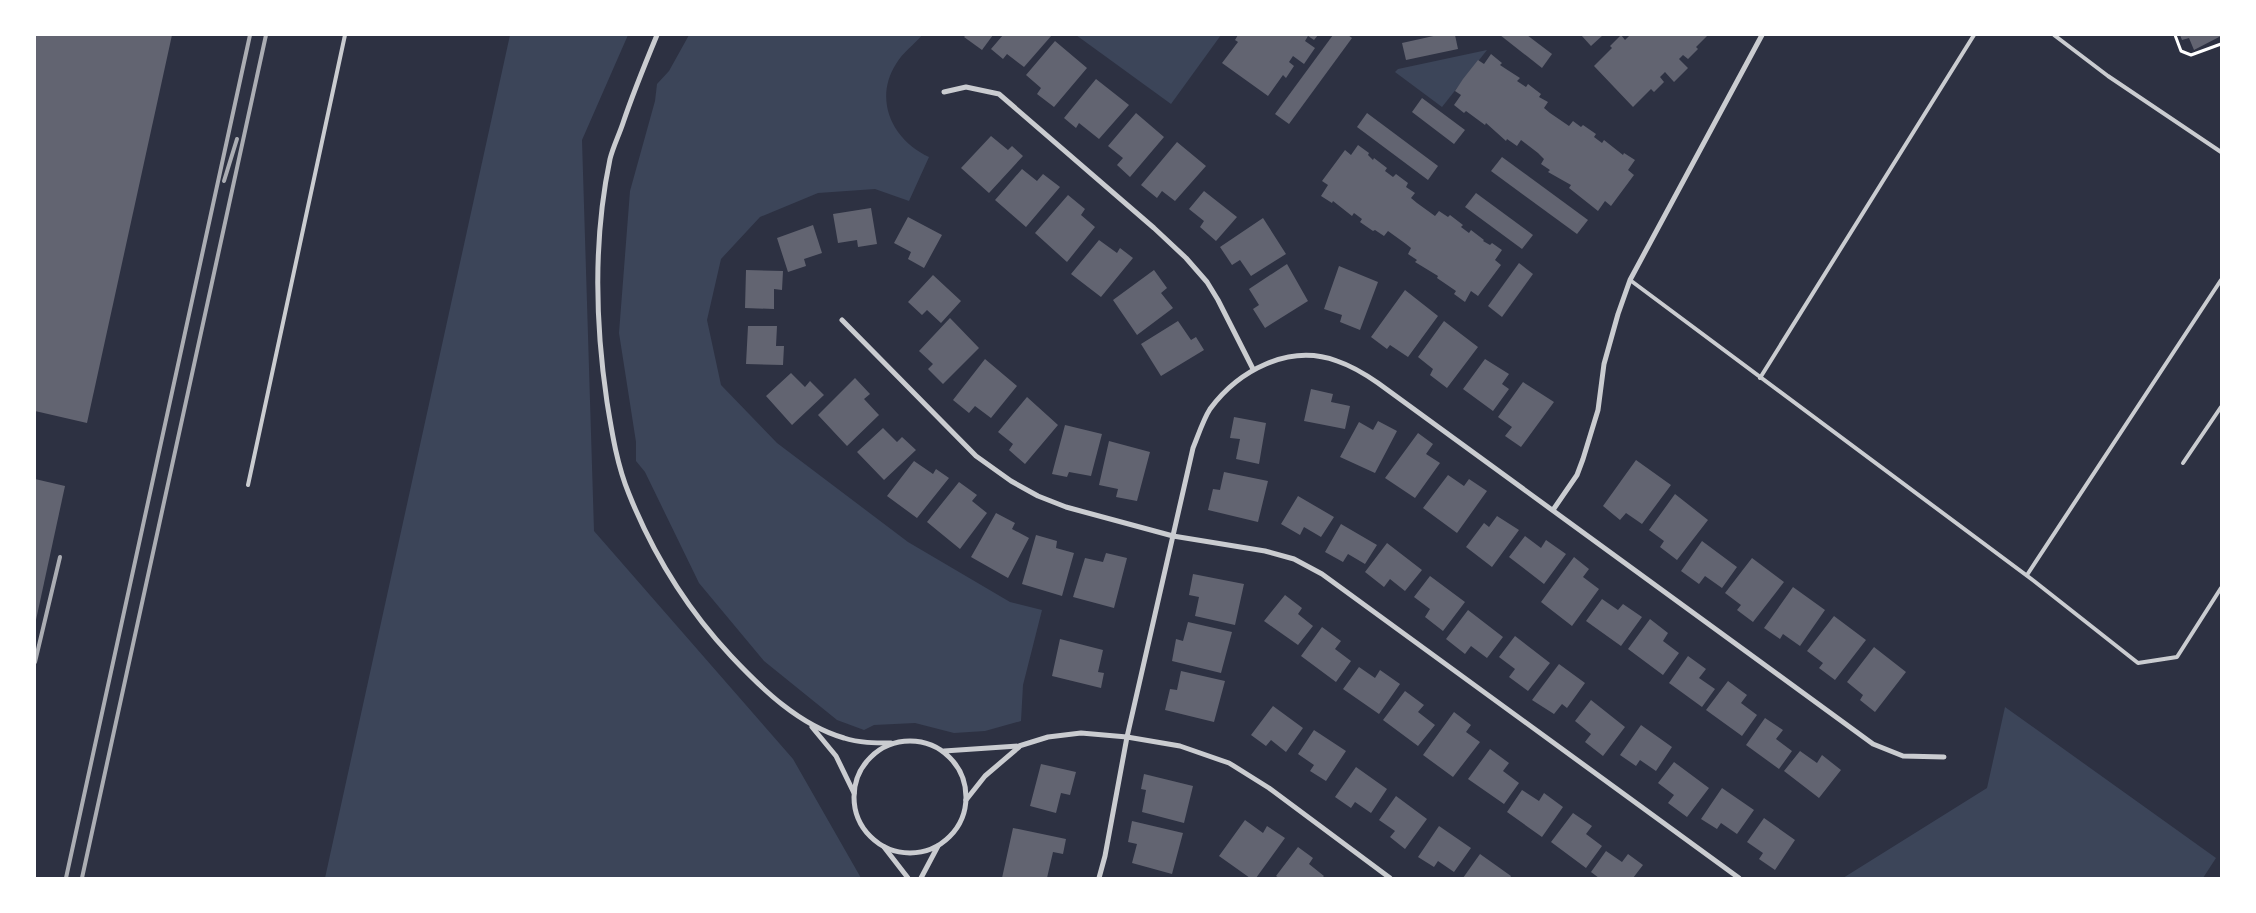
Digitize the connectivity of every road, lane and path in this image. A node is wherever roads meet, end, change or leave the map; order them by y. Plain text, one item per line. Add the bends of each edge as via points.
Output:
1 (345, 35) edge
2 (657, 35) edge
3 (1762, 35) edge
4 (1974, 35) edge
5 (2054, 35) edge
6 (2175, 35) edge
7 (2221, 44) edge
8 (944, 92) dead end
9 (2221, 152) edge
10 (1630, 280) junction
11 (2221, 280) edge
12 (842, 320) dead end
13 (1253, 370) junction
14 (1760, 378) junction
15 (2221, 407) edge
16 (2183, 463) dead end
17 (248, 485) dead end
18 (1553, 510) junction
19 (1173, 536) junction
20 (2026, 576) junction
21 (2221, 588) edge
22 (810, 725) junction
23 (1127, 737) junction
24 (891, 743) junction
25 (1020, 746) junction
26 (944, 751) junction
27 (1944, 757) dead end
28 (854, 795) junction
29 (966, 800) junction
30 (938, 846) junction
31 (884, 847) junction
32 (908, 878) edge
33 (921, 878) edge
34 (1098, 878) edge
35 (1390, 878) edge
36 (1739, 878) edge

1 - 17 lane
2 - 22 street via 610,158 599,240 596,292 601,357 613,438 628,492 652,546 683,597 740,666 780,703
3 - 10 street
4 - 14 lane
5 - 9 lane via 2108,76
6 - 7 path via 2181,51 2191,55
8 - 13 street via 966,87 999,94 1154,228 1207,282
10 - 14 lane
10 - 18 street via 1604,364 1598,410 1580,467
11 - 20 lane
12 - 19 street via 976,456 1011,481 1066,507
13 - 18 street via 1265,363 1315,356 1336,360 1360,371
13 - 19 street via 1231,384 1209,411 1193,448
14 - 20 lane
15 - 16 lane
18 - 27 street via 1872,744 1904,756
19 - 23 street
19 - 36 street via 1266,551 1294,559 1322,574
20 - 21 lane via 2138,663 2177,657
22 - 24 street via 843,738
22 - 28 street via 836,756
23 - 25 street via 1081,733 1048,737
23 - 34 street
23 - 35 street via 1180,746 1229,763 1269,788
24 - 26 street via 909,740 928,743
24 - 28 street via 874,753 862,766
25 - 26 street
25 - 29 street via 984,776
26 - 29 street via 961,773
28 - 31 street via 859,820 869,836
29 - 30 street via 962,818 952,834
30 - 31 street via 921,852 902,852
30 - 33 street
31 - 32 street

